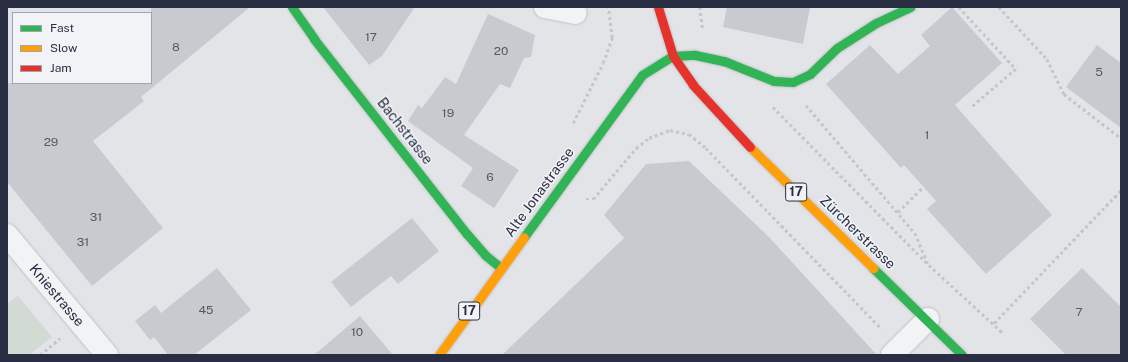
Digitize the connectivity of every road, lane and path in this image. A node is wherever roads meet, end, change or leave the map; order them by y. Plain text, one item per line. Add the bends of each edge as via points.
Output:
1 (292, 7) edge
2 (545, 7) edge
3 (608, 7) edge
4 (658, 7) edge
5 (910, 7) edge
6 (959, 7) edge
7 (999, 7) edge
8 (575, 13) dead end
9 (673, 56) junction
10 (787, 82) junction
11 (771, 105) dead end
12 (973, 106) dead end
13 (572, 128) dead end
14 (1121, 138) edge
15 (923, 187) dead end
16 (1121, 190) edge
17 (593, 199) dead end
18 (897, 212) junction
19 (7, 235) edge
20 (929, 265) junction
21 (501, 268) junction
22 (928, 319) junction
23 (994, 323) dead end
24 (884, 331) dead end
25 (1004, 334) dead end
26 (108, 355) edge
27 (439, 355) edge
28 (892, 355) edge
29 (962, 355) edge

1 - 21 main road, Bachstrasse via 314,39 467,234 485,255
2 - 8 street
3 - 13 path via 612,38
4 - 9 main road, Zürcherstrasse
5 - 10 main road via 876,23 837,48 805,78
6 - 12 path via 1016,69
7 - 14 path via 1048,58 1064,94
9 - 10 main road via 695,55 724,60 774,81
9 - 21 main road, Alte Jonastrasse / 17 via 642,75
9 - 22 main road, Zürcherstrasse / 17 via 693,85 728,126
10 - 18 path
11 - 20 path
15 - 18 path
16 - 23 path
17 - 24 path via 636,148 649,138 670,130 689,134 706,148
18 - 20 path via 915,233
19 - 26 street, Kniestrasse
20 - 25 path
21 - 27 main road, Alte Jonastrasse / 17
22 - 28 street
22 - 29 main road, Zürcherstrasse / 17

